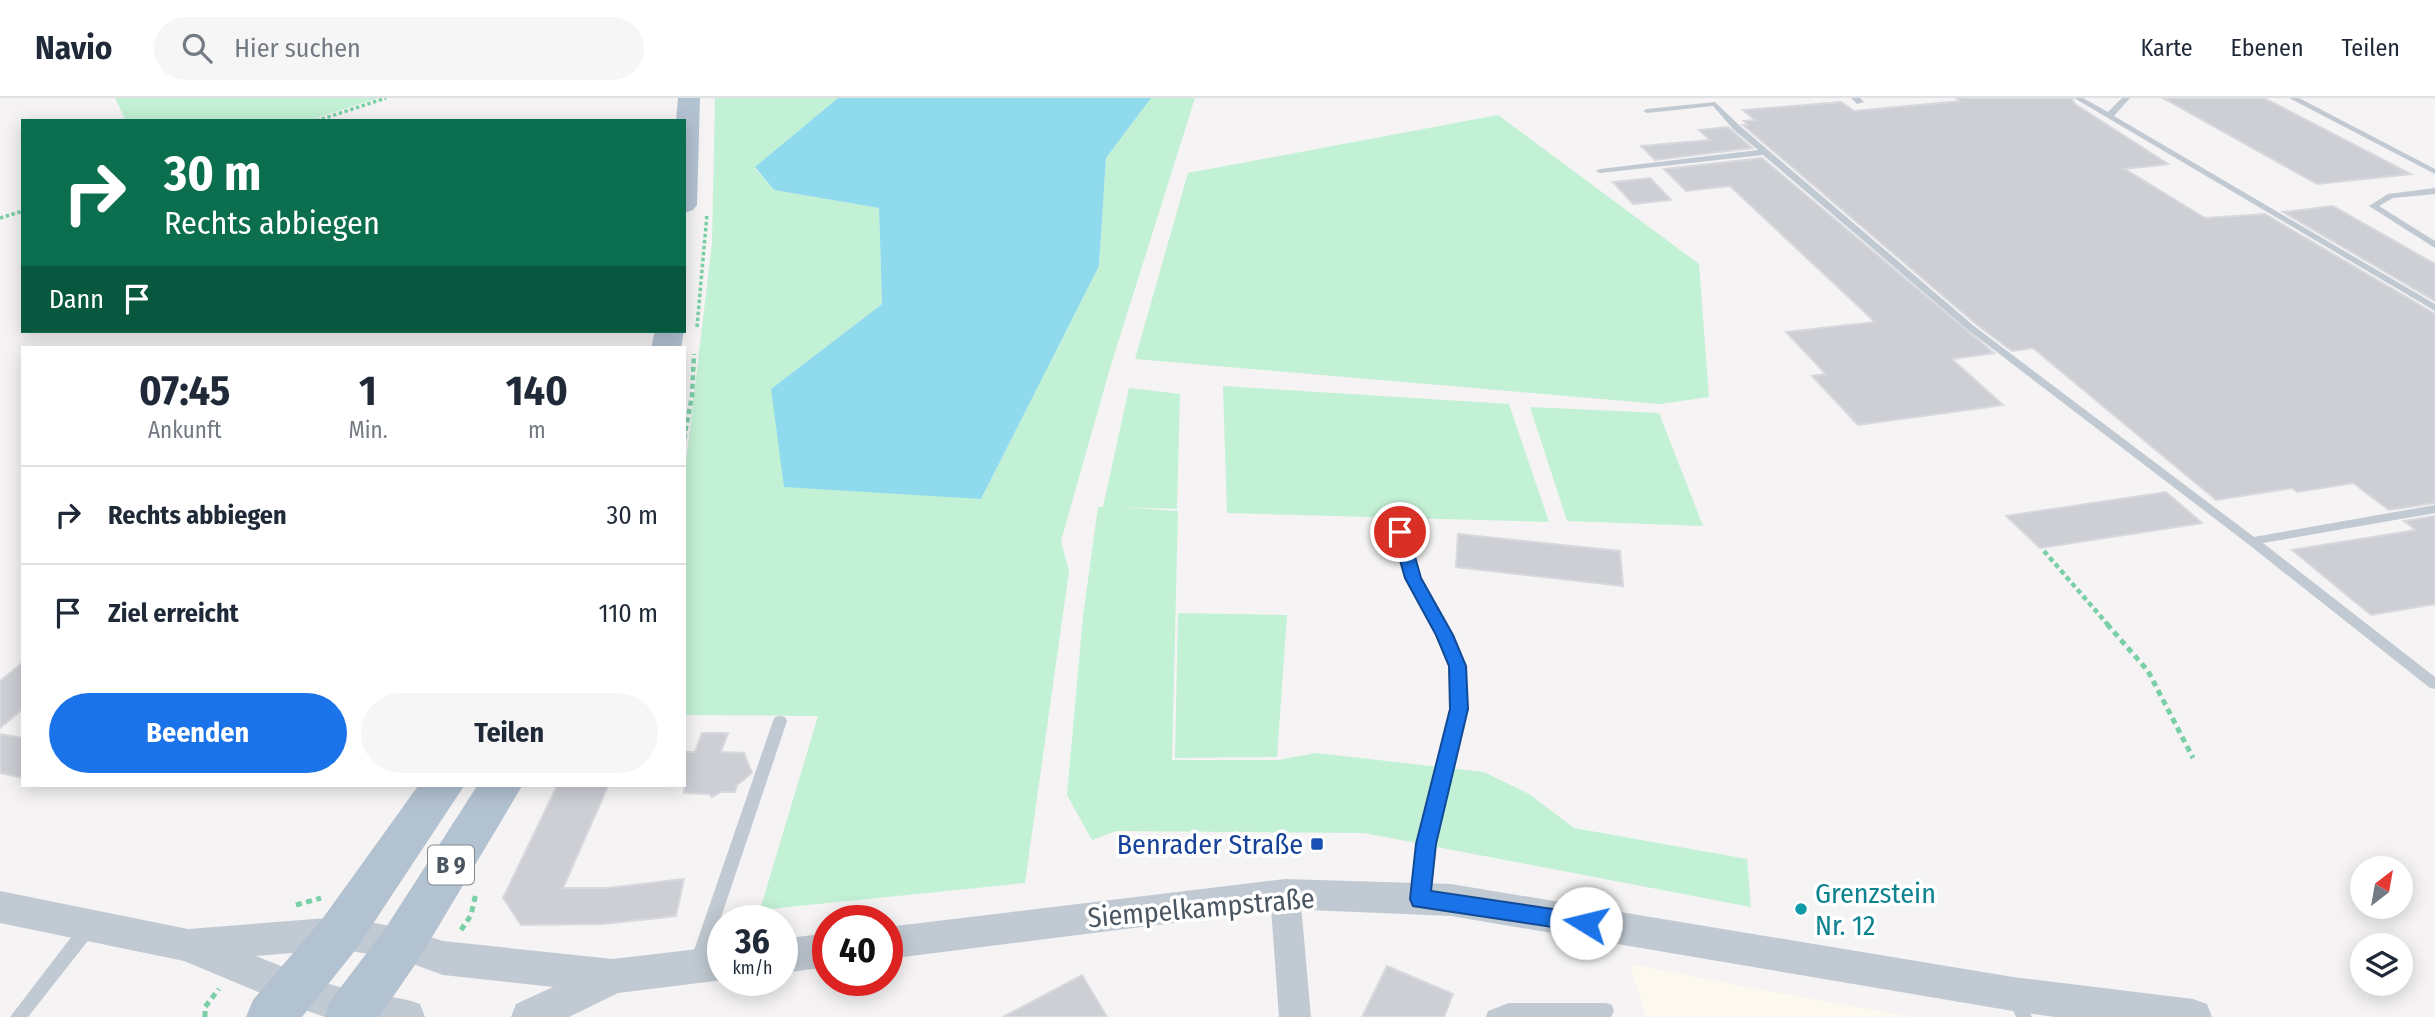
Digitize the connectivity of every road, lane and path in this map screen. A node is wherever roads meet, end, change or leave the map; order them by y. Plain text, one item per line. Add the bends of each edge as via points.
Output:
1 (386, 98) edge
2 (689, 98) edge
3 (2078, 98) edge
4 (2126, 98) edge
5 (2293, 98) edge
6 (1711, 101) edge
7 (1647, 111) dead end
8 (2109, 116) junction
9 (322, 119) edge
10 (1764, 152) junction
11 (686, 162) edge
12 (1600, 170) dead end
13 (2435, 172) edge
14 (2435, 191) edge
15 (21, 212) edge
16 (0, 218) edge
17 (2435, 245) edge
18 (702, 287) dead end
19 (2435, 308) edge
20 (686, 327) edge
21 (686, 365) edge
22 (686, 428) edge
23 (2435, 509) edge
24 (1400, 532) dead end
25 (2252, 541) junction
26 (2044, 551) dead end
27 (2435, 684) edge
28 (780, 721) dead end
29 (2193, 758) dead end
30 (441, 787) edge
31 (499, 787) edge
32 (1286, 894) junction
33 (1420, 899) junction
34 (727, 905) edge
35 (0, 907) edge
36 (91, 925) junction
37 (340, 933) junction
38 (903, 941) edge
39 (402, 944) junction
40 (188, 945) junction
41 (707, 965) edge
42 (613, 976) junction
43 (283, 1004) edge
44 (2019, 1005) edge
45 (1606, 1011) dead end
46 (353, 1013) edge
47 (18, 1017) edge
48 (406, 1017) edge
49 (530, 1017) edge
50 (1295, 1017) edge
51 (1494, 1017) edge
52 (2193, 1017) edge

1 - 9 path
2 - 11 main road
3 - 8 lane
4 - 8 lane
5 - 13 lane
6 - 7 lane
6 - 10 lane
8 - 19 lane
10 - 12 lane
10 - 25 lane via 1971,328
14 - 17 lane via 2391,196 2373,206
15 - 16 path
18 - 20 path
21 - 22 path via 692,396
23 - 25 lane
24 - 33 lane via 1413,578 1458,666 1459,709 1426,844
25 - 27 lane
26 - 29 path via 2148,671
28 - 34 lane
30 - 37 main road, B 9
31 - 39 main road, B 9
32 - 33 street, Siempelkampstraße
32 - 38 street, Siempelkampstraße
32 - 50 street
33 - 44 street, Siempelkampstraße via 1451,900
35 - 36 street
36 - 40 street
36 - 47 lane
37 - 39 street
37 - 40 street
37 - 43 main road
39 - 42 street via 443,958
39 - 46 main road
40 - 43 street
41 - 42 street
42 - 49 street
43 - 46 street
44 - 52 street, Siempelkampstraße
45 - 51 lane via 1509,1011
46 - 48 street

